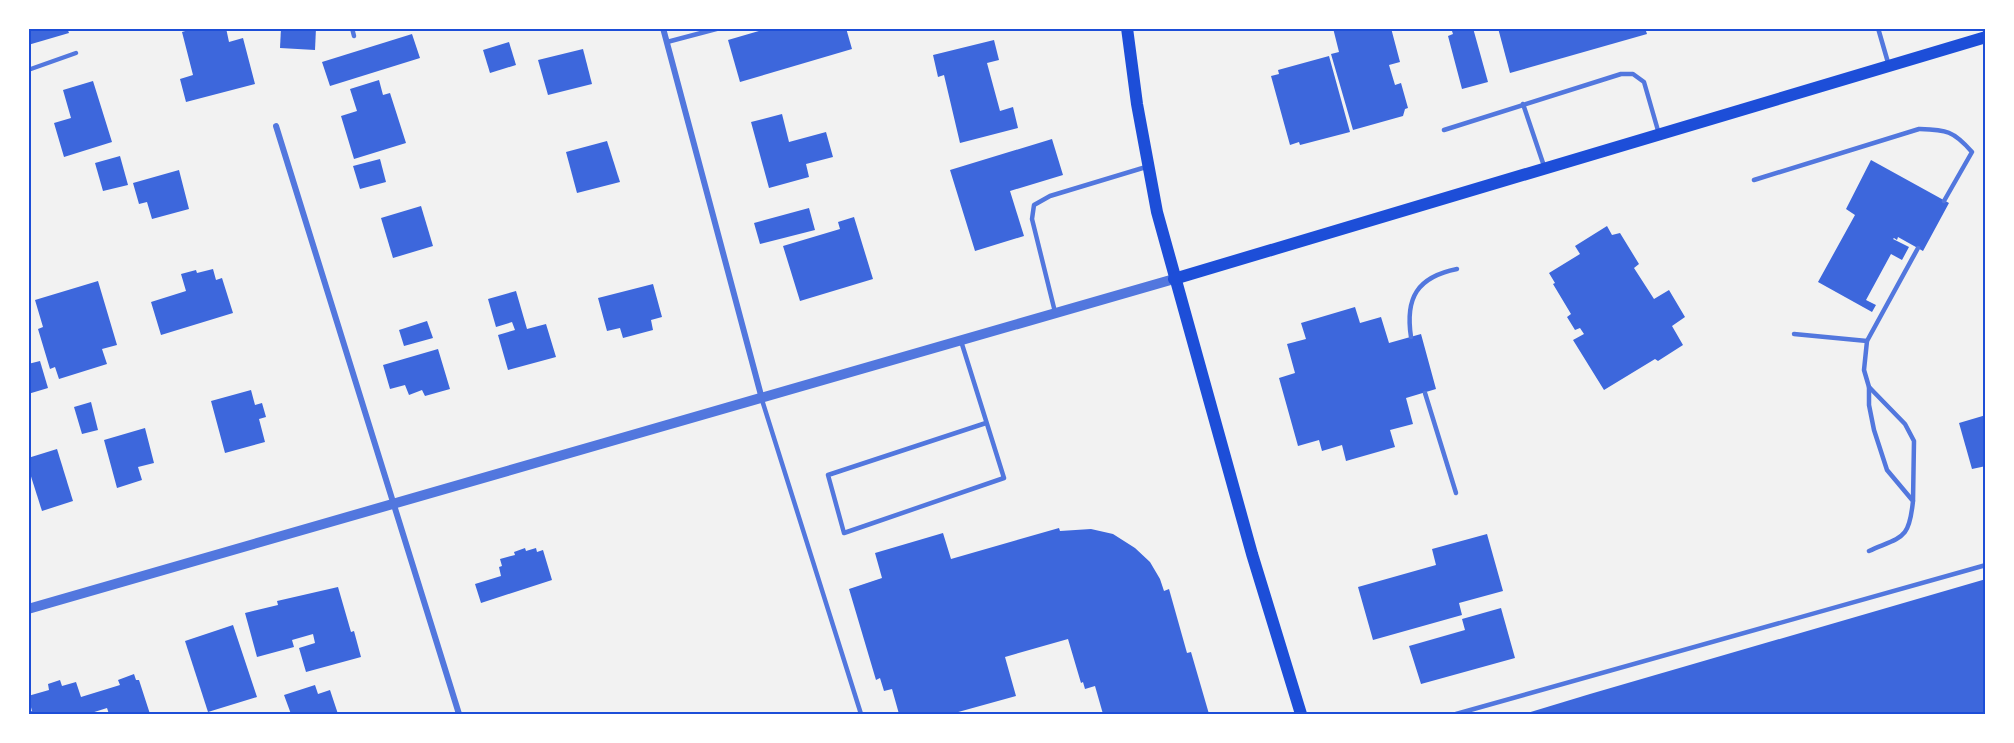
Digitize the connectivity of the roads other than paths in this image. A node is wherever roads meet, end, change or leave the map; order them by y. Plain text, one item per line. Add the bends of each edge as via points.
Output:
1 (352, 28) edge
2 (663, 28) edge
3 (720, 28) edge
4 (1127, 28) edge
5 (1878, 28) edge
6 (354, 36) dead end
7 (1986, 37) edge
8 (667, 42) junction
9 (76, 53) dead end
10 (1888, 66) junction
11 (28, 70) edge
12 (1523, 104) junction
13 (276, 126) dead end
14 (1444, 130) dead end
15 (1659, 134) junction
16 (1149, 166) junction
17 (1545, 168) junction
18 (1754, 180) dead end
19 (1944, 201) dead end
20 (1918, 248) dead end
21 (1456, 269) dead end
22 (1174, 279) junction
23 (1055, 313) junction
24 (1794, 334) dead end
25 (1411, 337) dead end
26 (961, 341) junction
27 (1867, 341) junction
28 (1869, 387) junction
29 (1425, 393) dead end
30 (762, 399) junction
31 (986, 423) junction
32 (1456, 493) dead end
33 (1913, 501) junction
34 (393, 503) junction
35 (1869, 551) dead end
36 (1986, 565) edge
37 (28, 609) edge
38 (459, 714) edge
39 (861, 714) edge
40 (1301, 714) edge
41 (1456, 714) edge

1 - 6 lane
2 - 8 street
3 - 8 lane
4 - 16 main road
5 - 10 lane
7 - 10 main road
8 - 30 street
9 - 11 lane
10 - 15 main road
12 - 14 lane
12 - 15 lane via 1621,74 1633,74 1644,82
12 - 17 lane
13 - 34 street
15 - 17 main road
16 - 22 main road via 1156,212
16 - 23 lane via 1050,196 1034,205 1032,219
17 - 22 main road
18 - 19 lane via 1919,129 1947,130 1972,152
20 - 27 lane
21 - 25 lane via 1421,284 1411,301
22 - 23 street
22 - 40 main road
23 - 26 street
24 - 27 lane
26 - 30 street
26 - 31 lane
27 - 28 lane via 1864,370
28 - 33 lane via 1874,429 1887,470
28 - 33 lane via 1905,424 1914,441
29 - 32 lane
30 - 34 street
30 - 39 lane
31 - 31 lane via 828,476 844,533 1004,478
33 - 35 lane via 1911,525 1902,537
34 - 37 street
34 - 38 street
36 - 41 lane

